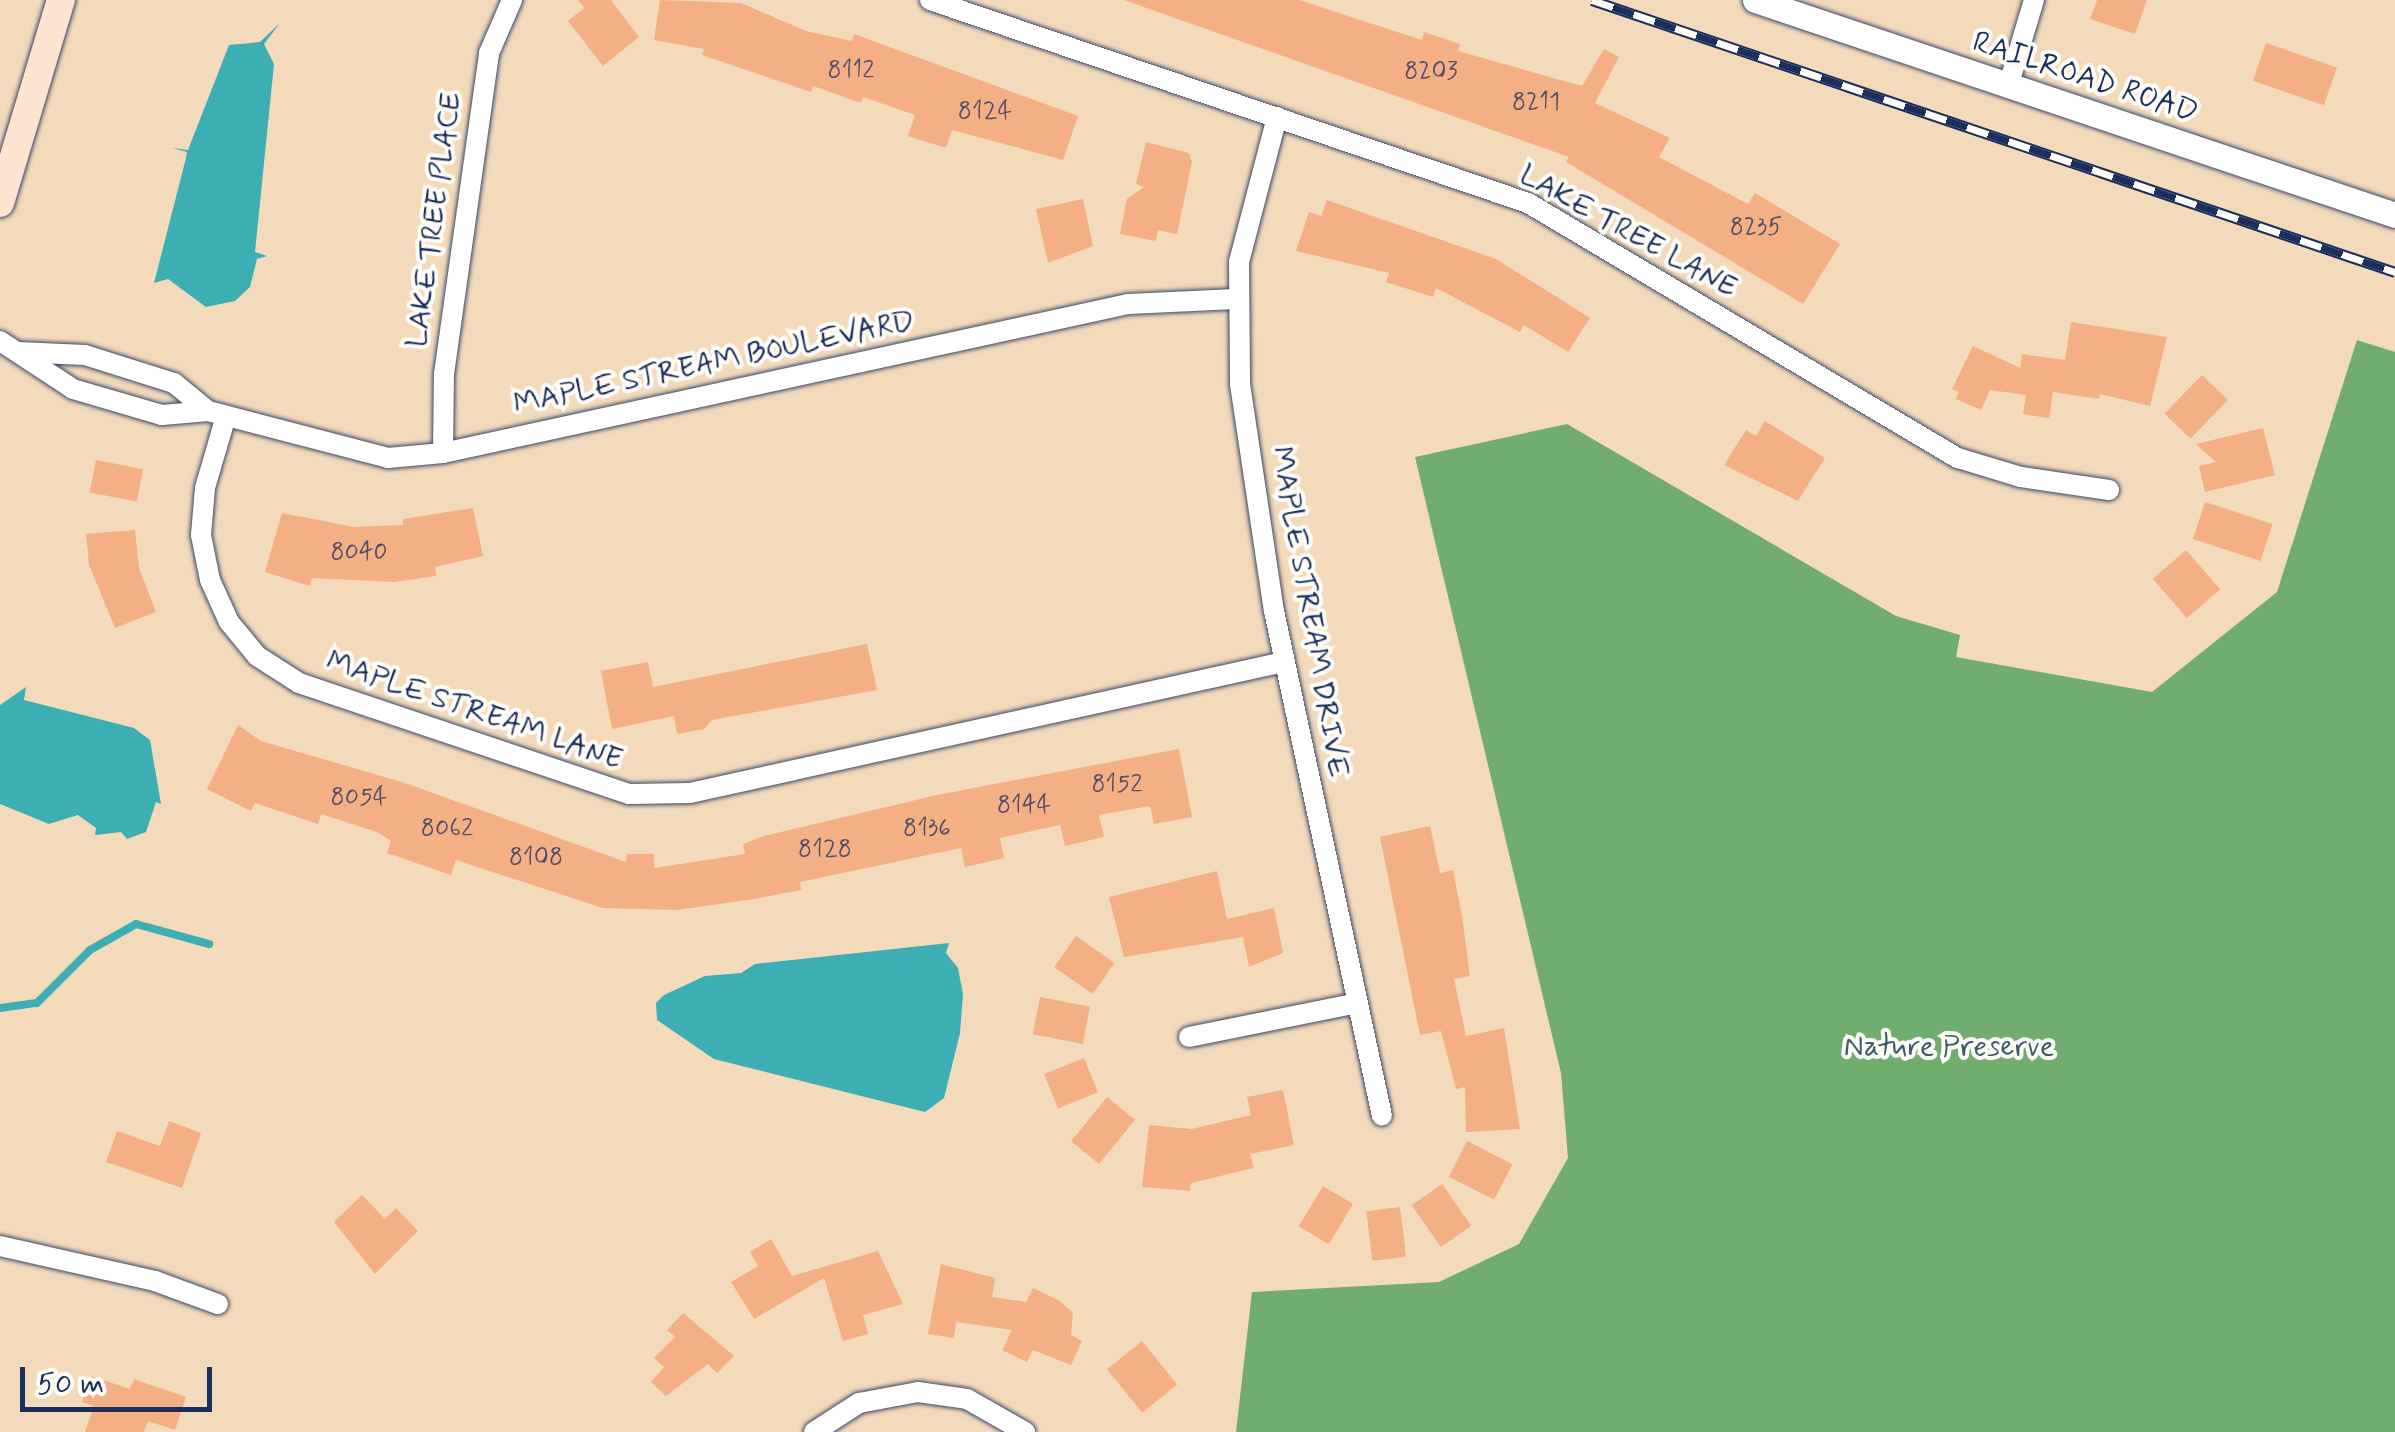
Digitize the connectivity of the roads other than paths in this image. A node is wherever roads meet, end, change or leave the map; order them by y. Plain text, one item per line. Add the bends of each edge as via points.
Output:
1 (62, 0) edge
2 (512, 0) edge
3 (930, 0) edge
4 (1755, 0) edge
5 (2034, 0) edge
6 (2008, 87) junction
7 (1277, 117) junction
8 (0, 203) edge
9 (2395, 214) edge
10 (1236, 299) junction
11 (8, 347) edge
12 (217, 414) junction
13 (444, 453) junction
14 (2109, 490) dead end
15 (1284, 662) junction
16 (1357, 1003) junction
17 (1188, 1037) dead end
18 (1382, 1116) dead end
19 (0, 1246) edge
20 (218, 1304) dead end
21 (814, 1432) edge
22 (1025, 1432) edge

1 - 8 main road
2 - 13 street, LAKE TREE PLACE via 488,54 444,374
3 - 7 street, LAKE TREE LANE
4 - 6 street, RAILROAD ROAD
5 - 6 street
6 - 9 street, RAILROAD ROAD
7 - 10 street, MAPLE STREAM DRIVE via 1246,218
7 - 14 street, LAKE TREE LANE via 1528,202 1958,458 2021,477
10 - 13 street, MAPLE STREAM BOULEVARD via 1128,304
10 - 15 street, MAPLE STREAM DRIVE via 1244,420
11 - 12 street, MAPLE STREAM BOULEVARD via 102,360 174,383
11 - 12 street, MAPLE STREAM BOULEVARD via 73,388 162,415
12 - 13 street, MAPLE STREAM BOULEVARD via 388,458
12 - 15 street, MAPLE STREAM LANE via 201,535 210,580 230,622 257,656 299,684 629,794 690,792
15 - 16 street, MAPLE STREAM DRIVE
16 - 17 street
16 - 18 street, MAPLE STREAM DRIVE
19 - 20 street via 155,1281
21 - 22 street via 859,1403 918,1392 967,1399

